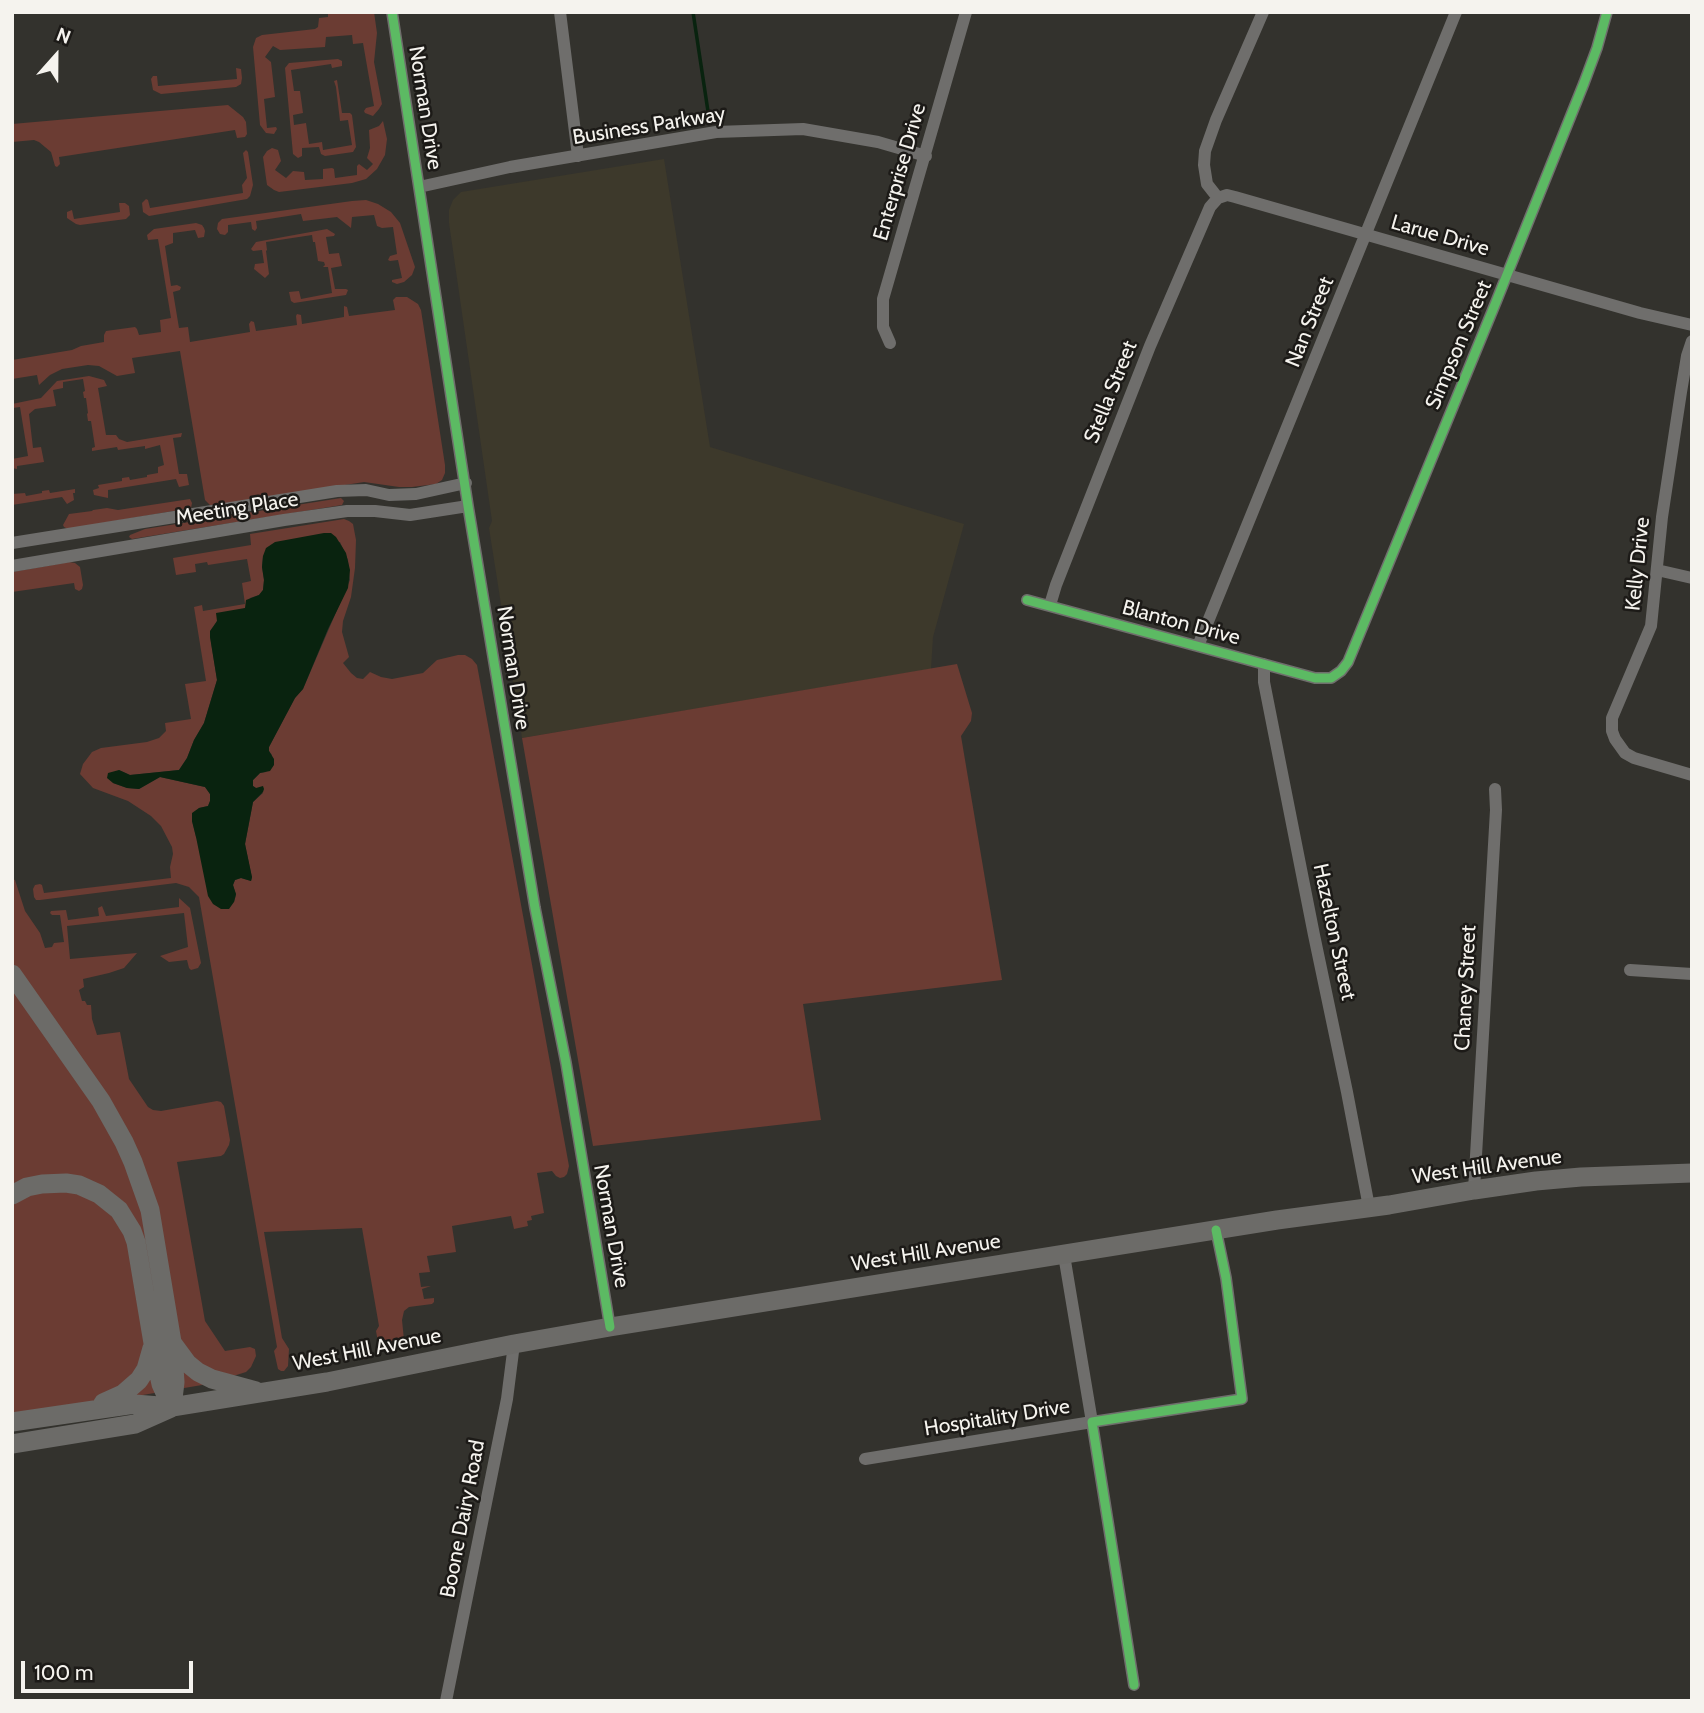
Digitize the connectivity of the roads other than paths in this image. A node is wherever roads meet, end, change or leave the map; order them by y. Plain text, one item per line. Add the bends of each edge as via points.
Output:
1 (392, 12) edge
2 (560, 12) edge
3 (966, 12) edge
4 (1263, 12) edge
5 (1456, 12) edge
6 (1607, 12) edge
7 (578, 156) junction
8 (926, 156) junction
9 (419, 187) junction
10 (1218, 198) junction
11 (1366, 235) junction
12 (1507, 275) junction
13 (1692, 325) edge
14 (1692, 341) edge
15 (890, 344) dead end
16 (466, 483) junction
17 (468, 506) junction
18 (12, 543) edge
19 (12, 566) edge
20 (1657, 570) junction
21 (1692, 578) edge
22 (1027, 600) dead end
23 (1050, 606) junction
24 (1198, 646) junction
25 (1264, 664) junction
26 (1326, 678) joint
27 (1692, 775) edge
28 (1495, 789) dead end
29 (1630, 970) dead end
30 (12, 974) edge
31 (1692, 974) edge
32 (1691, 1173) edge
33 (1692, 1181) edge
34 (1474, 1190) junction
35 (12, 1195) edge
36 (1369, 1207) junction
37 (1216, 1230) junction
38 (1064, 1255) junction
39 (610, 1327) junction
40 (163, 1343) junction
41 (514, 1344) junction
42 (260, 1393) junction
43 (172, 1407) junction
44 (84, 1411) junction
45 (1092, 1422) junction
46 (12, 1423) edge
47 (12, 1444) edge
48 (865, 1459) dead end
49 (1134, 1685) dead end
50 (446, 1701) edge

1 - 9 street, Norman Drive
2 - 7 street
3 - 8 street, Enterprise Drive
4 - 10 street via 1205,151 1207,184
5 - 11 street, Nan Street
6 - 12 street, Simpson Street via 1584,83
7 - 8 street, Business Parkway via 716,132 803,129
7 - 9 street, Business Parkway
8 - 15 street, Enterprise Drive via 883,299 883,327
9 - 16 street, Norman Drive
10 - 11 street, Larue Drive via 1227,195
10 - 23 street, Stella Street via 1210,207 1150,346
11 - 12 street, Larue Drive
11 - 24 street, Nan Street
12 - 13 street, Larue Drive
12 - 26 street, Simpson Street via 1348,662
14 - 20 street, Kelly Drive
16 - 17 street, Norman Drive
16 - 18 street, Meeting Place via 416,494 337,491
17 - 19 street, Meeting Place via 410,515 347,511
17 - 39 street, Norman Drive
20 - 21 street
20 - 27 street, Kelly Drive via 1651,626 1615,706 1612,731 1633,758
22 - 23 street, Blanton Drive
23 - 24 street, Blanton Drive
24 - 25 street, Blanton Drive
25 - 26 street, Blanton Drive
25 - 36 street, Hazelton Street
28 - 34 street, Chaney Street
29 - 31 street
30 - 40 highway via 101,1101 129,1152 150,1210
32 - 33 street
32 - 34 highway, West Hill Avenue via 1581,1177
34 - 36 highway, West Hill Avenue
35 - 40 highway via 27,1187 66,1183 99,1194 119,1210 136,1242
36 - 37 highway, West Hill Avenue
37 - 38 highway, West Hill Avenue
37 - 45 street via 1242,1399
38 - 39 highway, West Hill Avenue
38 - 45 street, Hospitality Drive
39 - 41 highway, West Hill Avenue
40 - 42 highway via 198,1372
40 - 43 highway via 175,1382
40 - 44 highway via 131,1388
41 - 42 highway, West Hill Avenue
41 - 50 street, Boone Dairy Road
42 - 43 highway, West Hill Avenue
43 - 44 highway, West Hill Avenue via 135,1404
43 - 47 highway, West Hill Avenue via 135,1424
44 - 46 highway, West Hill Avenue
45 - 48 street, Hospitality Drive
45 - 49 street

